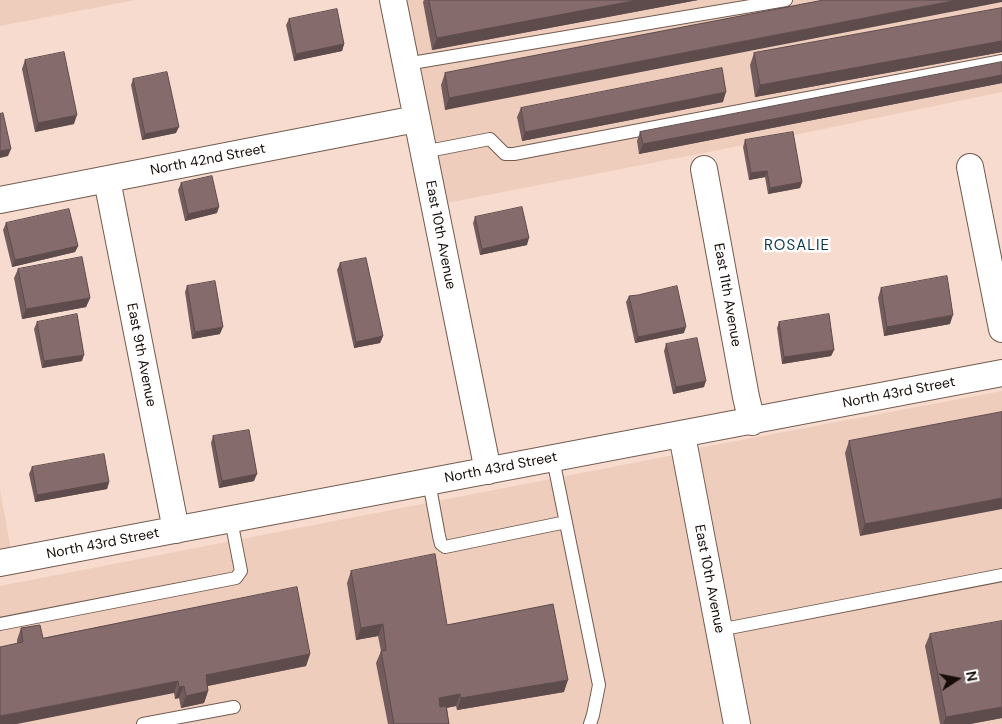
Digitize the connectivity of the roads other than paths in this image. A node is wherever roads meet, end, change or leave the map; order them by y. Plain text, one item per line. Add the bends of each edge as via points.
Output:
1 (393, 0) edge
2 (786, 0) edge
3 (1002, 61) edge
4 (406, 64) junction
5 (416, 120) junction
6 (423, 152) junction
7 (970, 167) dead end
8 (704, 169) dead end
9 (107, 180) junction
10 (0, 200) edge
11 (1002, 329) edge
12 (1002, 373) edge
13 (752, 422) junction
14 (682, 435) junction
15 (553, 459) junction
16 (488, 471) junction
17 (429, 482) junction
18 (232, 520) junction
19 (566, 522) junction
20 (176, 530) junction
21 (0, 563) edge
22 (1002, 575) edge
23 (0, 624) edge
24 (719, 630) junction
25 (234, 707) dead end
26 (143, 724) edge
27 (590, 724) edge
28 (737, 724) edge

1 - 4 street, East 10th Avenue
2 - 4 lane
3 - 6 lane via 514,154 505,154 490,139
4 - 5 street, East 10th Avenue
5 - 6 street, East 10th Avenue
5 - 9 street, North 42nd Street
6 - 16 street, East 10th Avenue
7 - 11 street
8 - 13 street, East 11th Avenue
9 - 10 street, North 42nd Street
9 - 20 street, East 9th Avenue
12 - 13 street, North 43rd Street
13 - 14 street, North 43rd Street
14 - 15 street, North 43rd Street
14 - 24 street, East 10th Avenue
15 - 16 street, North 43rd Street
15 - 19 lane
16 - 17 street, North 43rd Street
17 - 18 street, North 43rd Street
17 - 19 lane via 439,536 445,547
18 - 20 street, North 43rd Street
18 - 23 lane via 241,571 236,578
19 - 27 lane via 599,685
20 - 21 street, North 43rd Street
22 - 24 lane
24 - 28 street, East 10th Avenue
25 - 26 lane

